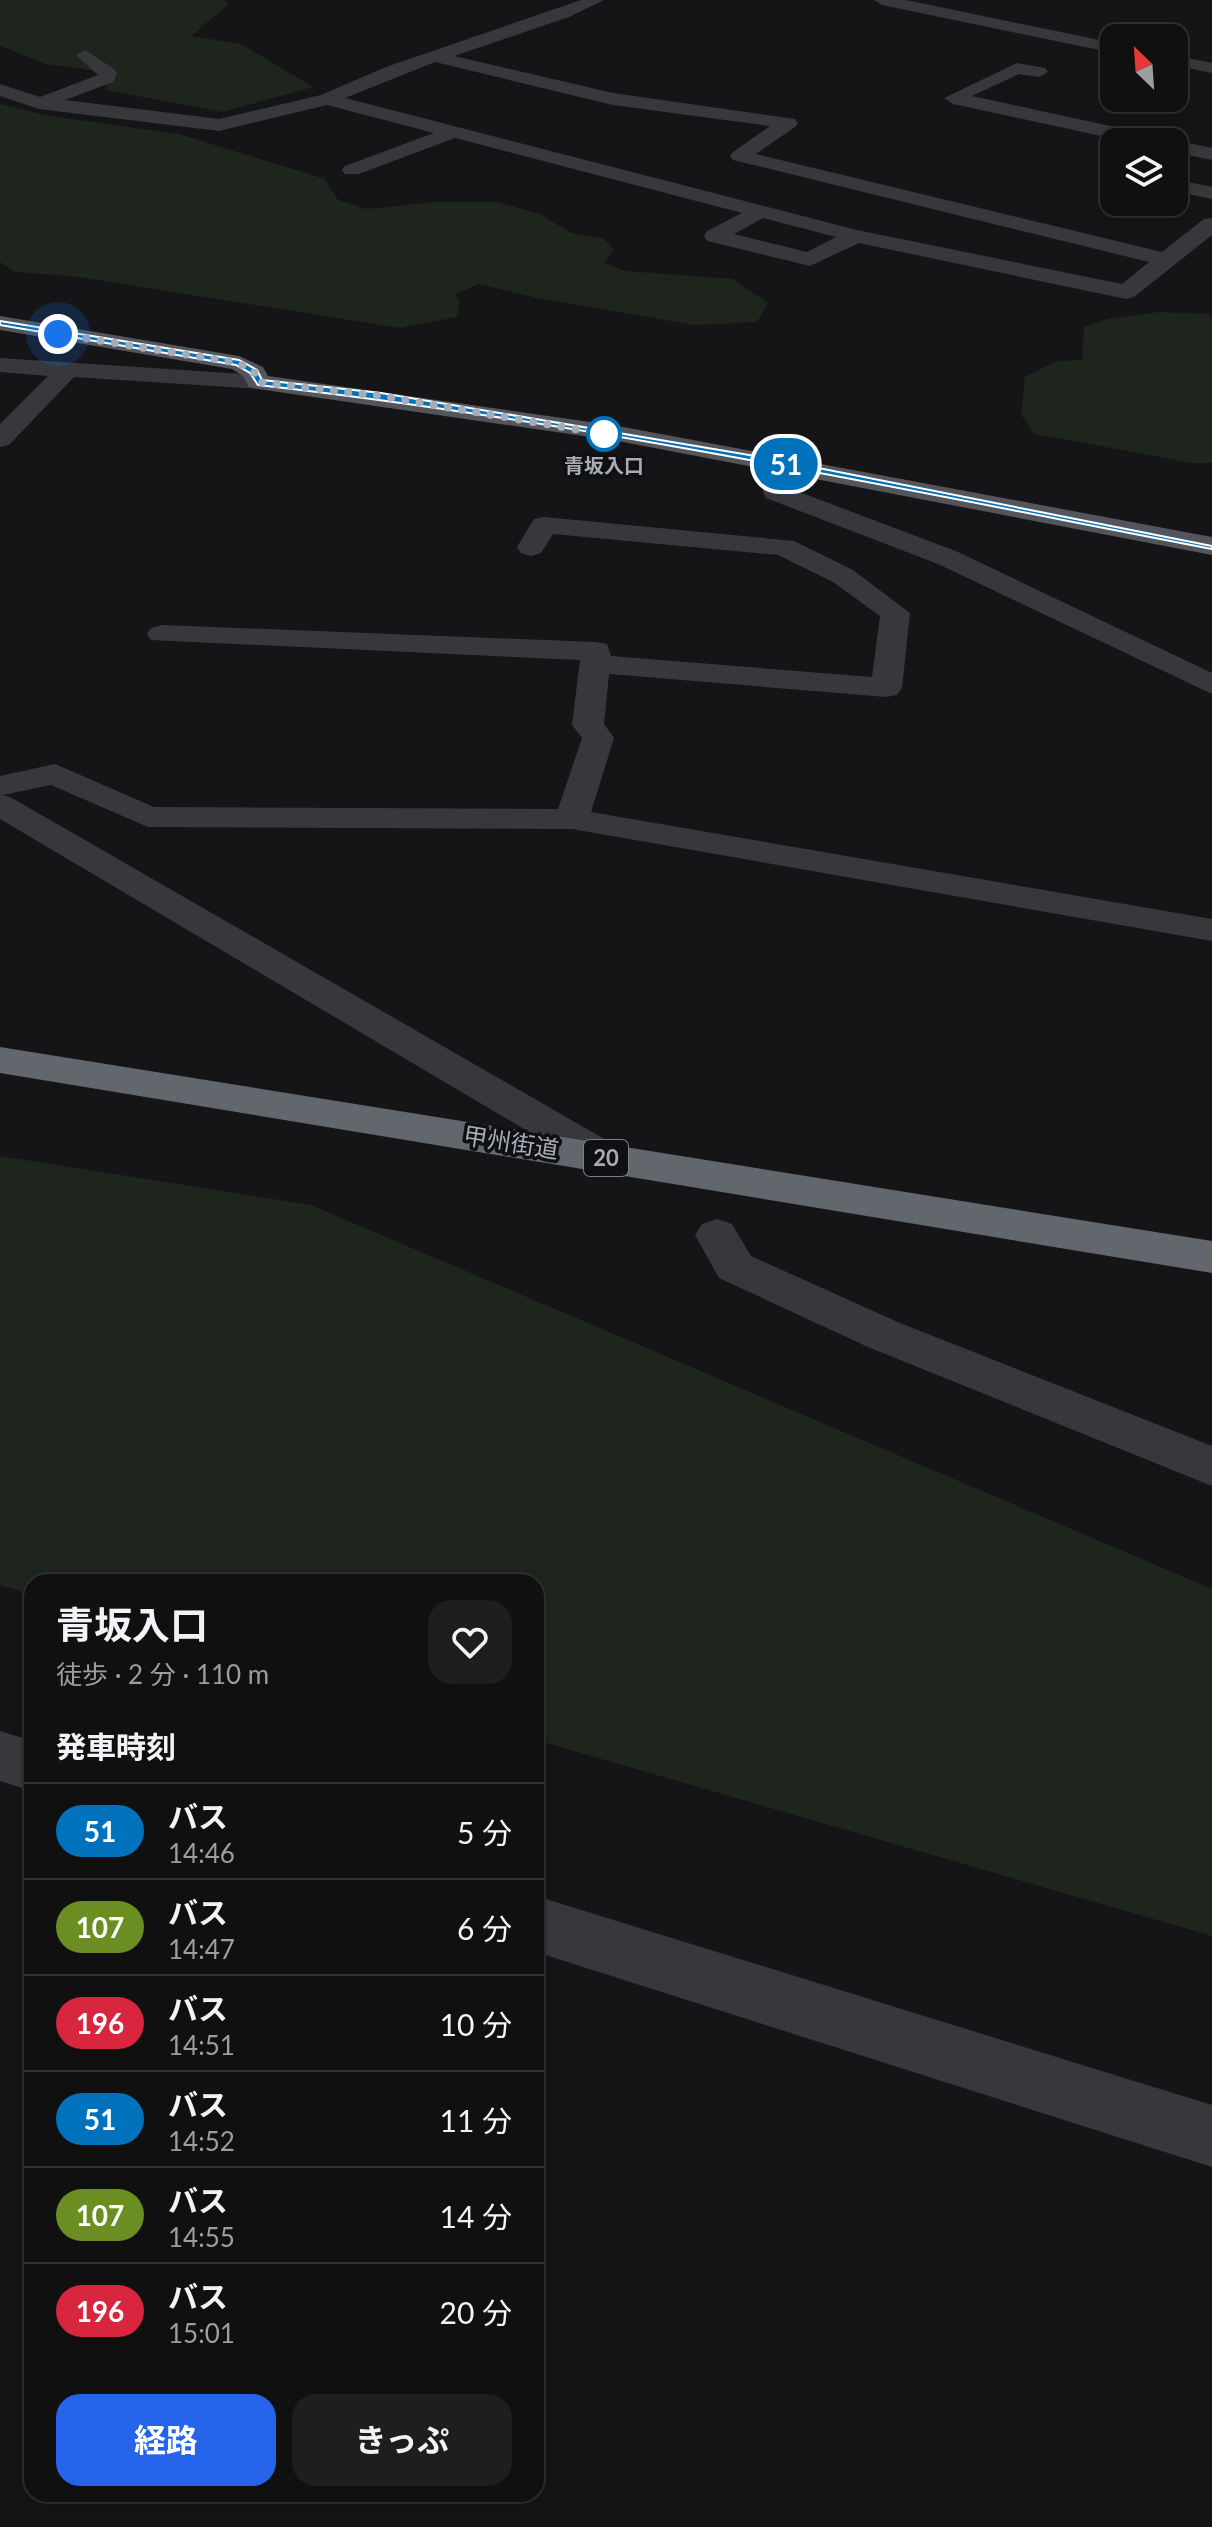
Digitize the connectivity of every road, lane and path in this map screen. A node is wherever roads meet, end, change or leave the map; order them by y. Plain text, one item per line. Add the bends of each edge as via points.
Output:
1 (596, 0) edge
2 (882, 0) edge
3 (1100, 45) edge
4 (85, 55) dead end
5 (437, 57) junction
6 (1188, 62) edge
7 (1210, 66) edge
8 (1039, 72) dead end
9 (0, 90) edge
10 (327, 99) junction
11 (39, 103) junction
12 (1100, 130) edge
13 (451, 133) junction
14 (1188, 149) edge
15 (1212, 154) edge
16 (352, 170) dead end
17 (1188, 188) edge
18 (1212, 193) edge
19 (900, 197) junction
20 (759, 212) junction
21 (862, 221) junction
22 (1210, 229) edge
23 (1054, 233) junction
24 (1167, 260) junction
25 (992, 266) junction
26 (0, 323) edge
27 (0, 365) edge
28 (68, 369) junction
29 (258, 382) junction
30 (0, 439) edge
31 (773, 462) junction
32 (809, 506) junction
33 (1212, 546) edge
34 (531, 547) dead end
35 (784, 547) junction
36 (162, 634) dead end
37 (595, 664) junction
38 (1212, 685) edge
39 (0, 786) edge
40 (0, 805) edge
41 (572, 819) junction
42 (1212, 930) edge
43 (0, 1060) edge
44 (605, 1158) junction
45 (717, 1235) dead end
46 (1212, 1257) edge
47 (1212, 1467) edge
48 (0, 1756) edge
49 (24, 1764) edge
50 (544, 1927) edge
51 (1212, 2136) edge

1 - 5 street
2 - 3 street
4 - 11 street via 108,73 106,78
5 - 10 street
5 - 19 street via 613,99 788,123 740,156
6 - 7 street
8 - 12 street via 1017,68 953,98
9 - 11 street
10 - 11 street via 219,125
10 - 13 street
13 - 16 street
13 - 20 street
14 - 15 street
17 - 18 street
19 - 21 street
19 - 23 street
20 - 21 street via 830,230
20 - 21 street via 715,236 810,259
21 - 25 street
22 - 24 street
23 - 24 street
23 - 25 street
24 - 25 street via 1126,292
26 - 29 main road via 239,363 254,372
27 - 28 street
28 - 29 street
28 - 30 street
29 - 31 main road via 381,396
31 - 32 street via 776,492
31 - 33 main road
32 - 35 street
32 - 38 street via 948,558
34 - 35 street via 544,525
35 - 37 street via 843,576 895,613 886,688
36 - 37 street via 596,651
37 - 41 street via 588,725 598,738
39 - 41 street via 55,774 148,817
40 - 44 street
41 - 42 street
43 - 44 highway, 甲州街道 / 20
44 - 46 highway, 甲州街道 / 20
45 - 47 street via 735,1267 884,1335
48 - 49 street
50 - 51 street

